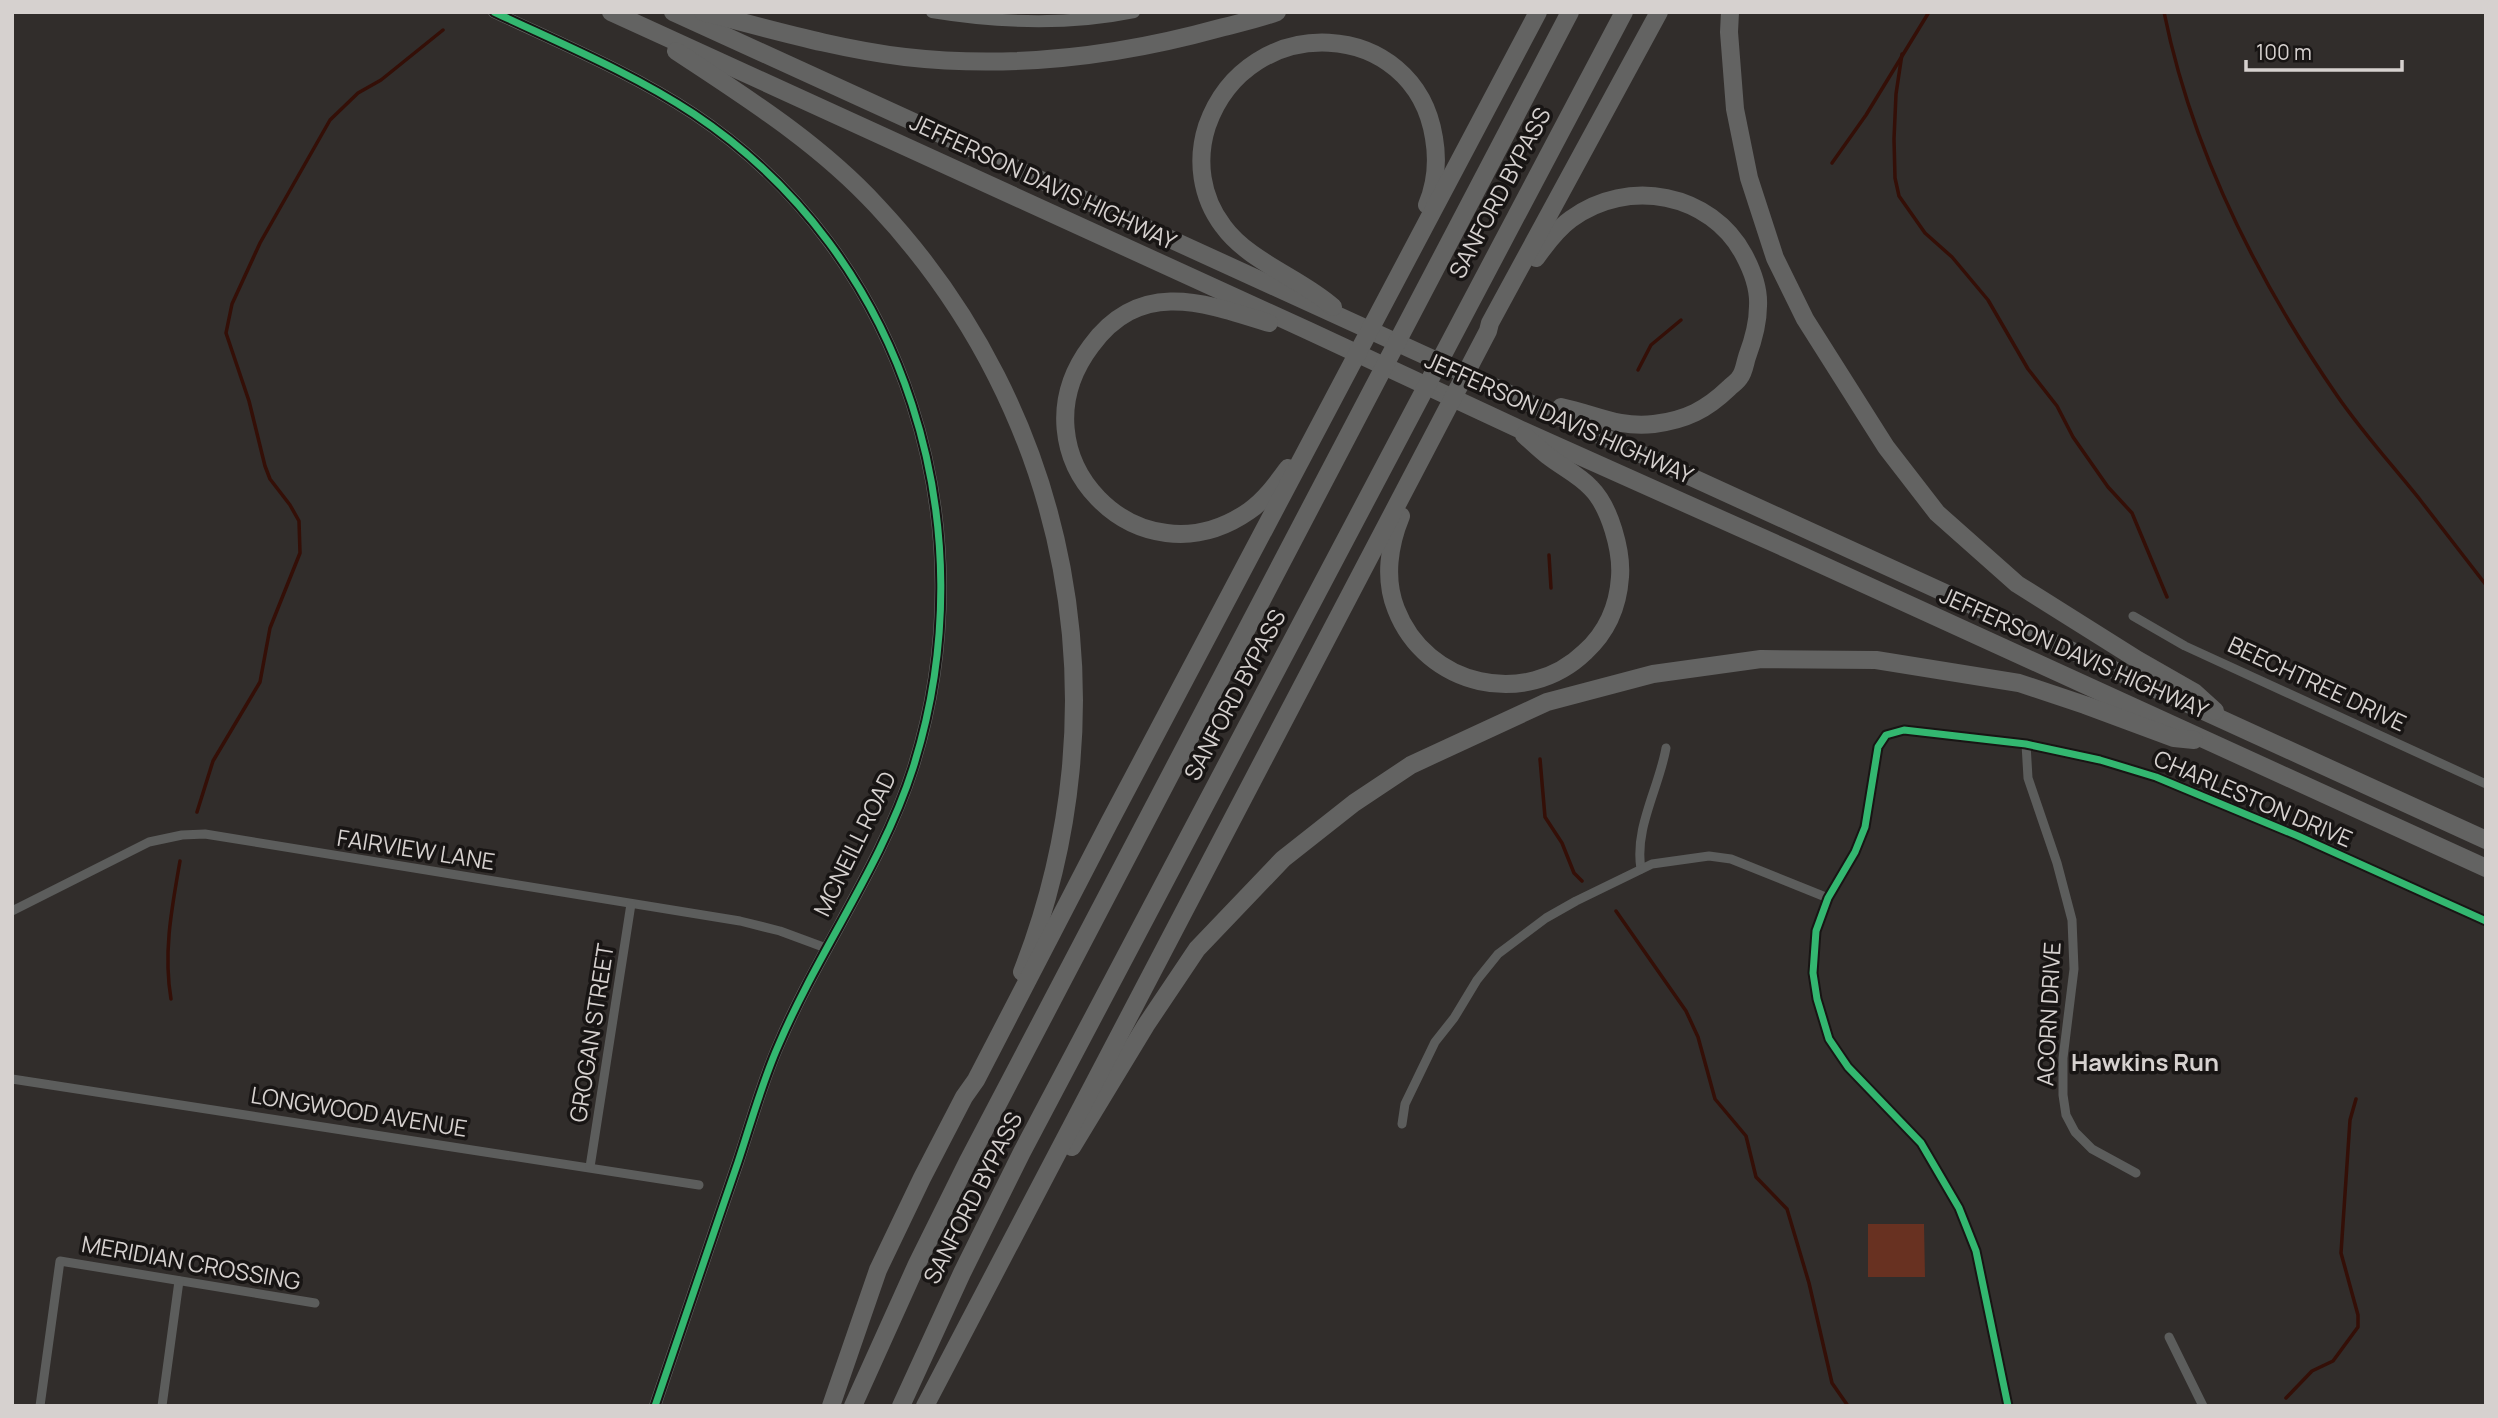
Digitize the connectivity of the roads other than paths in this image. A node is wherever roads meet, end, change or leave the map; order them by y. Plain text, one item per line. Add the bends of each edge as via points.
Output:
1 (494, 12) edge
2 (611, 12) edge
3 (673, 12) edge
4 (703, 12) edge
5 (932, 12) edge
6 (1134, 12) edge
7 (1276, 12) edge
8 (1538, 12) edge
9 (1570, 12) edge
10 (1624, 12) edge
11 (1659, 12) edge
12 (1730, 12) edge
13 (630, 20) junction
14 (1391, 290) junction
15 (1346, 319) junction
16 (1489, 327) junction
17 (1309, 331) junction
18 (1336, 397) junction
19 (1534, 404) junction
20 (1517, 428) junction
21 (1432, 438) junction
22 (2133, 616) dead end
23 (2228, 723) junction
24 (2211, 742) junction
25 (2026, 744) junction
26 (1666, 748) dead end
27 (2486, 784) edge
28 (2486, 840) edge
29 (2486, 868) edge
30 (1641, 869) junction
31 (1828, 898) junction
32 (631, 904) junction
33 (12, 911) edge
34 (2486, 921) edge
35 (826, 948) junction
36 (12, 1079) edge
37 (964, 1097) junction
38 (1402, 1124) dead end
39 (590, 1167) junction
40 (2136, 1172) dead end
41 (699, 1185) dead end
42 (1006, 1250) junction
43 (179, 1281) junction
44 (315, 1303) dead end
45 (2169, 1337) dead end
46 (40, 1406) edge
47 (162, 1406) edge
48 (655, 1406) edge
49 (831, 1406) edge
50 (853, 1406) edge
51 (901, 1406) edge
52 (925, 1406) edge
53 (2008, 1406) edge
54 (2203, 1406) edge

1 - 35 street, MCNEILL ROAD via 644,84 740,150 791,196 836,251 899,368 932,476 942,568 941,624 926,724 901,798
2 - 13 highway, JEFFERSON DAVIS HIGHWAY
3 - 15 highway, JEFFERSON DAVIS HIGHWAY
4 - 7 highway via 789,35 904,57 978,61 1046,59 1138,48
5 - 6 street via 983,20 1048,22
8 - 14 highway
9 - 50 highway, SANFORD BYPASS via 967,1163
10 - 51 highway, SANFORD BYPASS via 1022,1152
11 - 16 highway
12 - 23 highway via 1737,120 1749,178 1775,258 1805,319 1886,447 1937,513 2017,584 2194,692
13 - 17 highway, JEFFERSON DAVIS HIGHWAY
13 - 37 highway via 796,133 902,233 980,344 1040,481 1070,613 1074,733 1066,810 1032,944
14 - 15 highway via 1430,198 1437,162 1432,122 1418,94 1402,74 1375,55 1351,46 1296,44 1258,59 1224,90 1208,123 1200,160 1205,191 1212,210 1238,241 1315,291
14 - 18 highway
15 - 19 highway, JEFFERSON DAVIS HIGHWAY
16 - 19 highway via 1547,243 1570,219 1611,199 1664,196 1688,203 1707,213 1736,240 1752,271 1759,304 1754,338 1741,377 1711,406 1683,419 1626,424 1565,407
16 - 21 highway
17 - 18 highway via 1206,303 1175,301 1125,314 1100,333 1078,363 1066,399 1064,432 1073,461 1089,489 1130,523 1158,532 1209,529 1250,511 1275,486
17 - 20 highway, JEFFERSON DAVIS HIGHWAY
18 - 37 highway
19 - 23 highway, JEFFERSON DAVIS HIGHWAY
20 - 21 highway via 1592,488 1618,541 1620,571 1609,622 1595,643 1560,671 1520,684 1480,682 1436,662 1396,610 1388,563 1396,527
20 - 24 highway, JEFFERSON DAVIS HIGHWAY
21 - 42 highway
22 - 27 street, BEECHTREE DRIVE via 2185,646
23 - 28 highway, JEFFERSON DAVIS HIGHWAY
24 - 29 highway, JEFFERSON DAVIS HIGHWAY
24 - 42 highway via 2174,738 2019,683 1877,660 1761,659 1653,674 1547,702 1411,765 1283,859 1197,949
25 - 31 street, CHARLESTON DRIVE via 1904,730 1886,735 1878,747 1865,827
25 - 34 street, CHARLESTON DRIVE via 2156,777
25 - 40 street, ACORN DRIVE via 2028,778 2073,920 2074,969 2063,1058 2066,1115 2092,1149
26 - 30 street via 1642,834
30 - 31 street via 1685,858 1731,859
30 - 38 street via 1546,918 1498,954 1435,1042 1405,1104
31 - 53 street via 1816,931 1813,973 1829,1038 1849,1067 1921,1143 1959,1208 1976,1251
32 - 33 street, FAIRVIEW LANE via 205,834 142,844
32 - 35 street, FAIRVIEW LANE via 740,921
32 - 39 street, GROGAN STREET
35 - 48 street, MCNEILL ROAD via 777,1046
36 - 39 street, LONGWOOD AVENUE
37 - 49 highway via 878,1270
39 - 41 street, LONGWOOD AVENUE
42 - 52 highway
43 - 44 street, MERIDIAN CROSSING
43 - 46 street, MERIDIAN CROSSING via 60,1261
43 - 47 street
45 - 54 street

